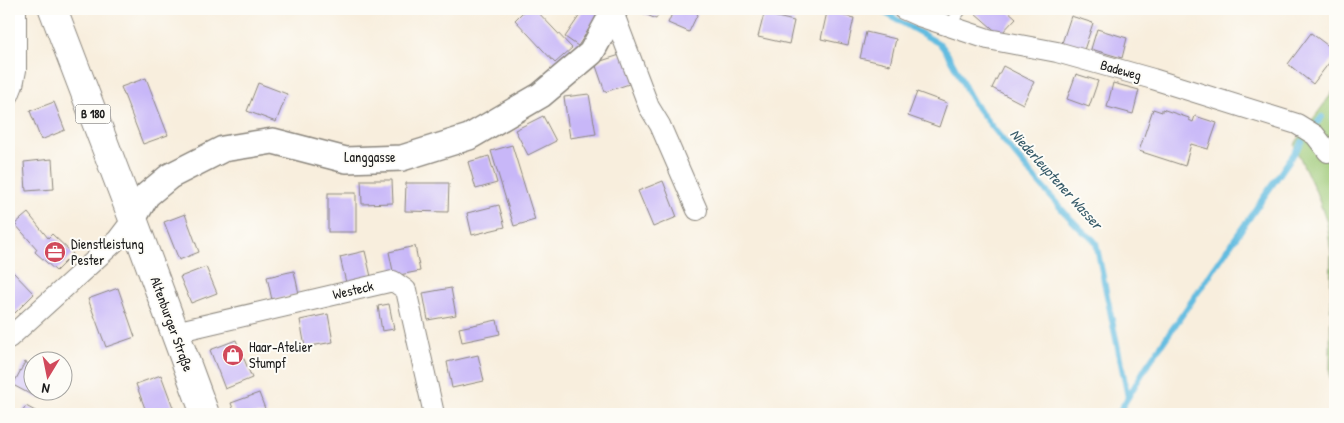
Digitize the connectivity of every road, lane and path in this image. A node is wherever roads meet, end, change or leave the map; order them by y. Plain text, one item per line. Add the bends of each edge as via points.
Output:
1 (16, 9) edge
2 (54, 9) edge
3 (903, 9) edge
4 (962, 9) edge
5 (614, 10) edge
6 (949, 26) junction
7 (9, 95) edge
8 (1328, 152) dead end
9 (697, 210) dead end
10 (133, 219) junction
11 (175, 332) junction
12 (9, 338) edge
13 (205, 414) edge
14 (434, 414) edge

1 - 7 street via 16,70
2 - 10 main road, Altenburger Straße / B 180
3 - 6 street, Badeweg
4 - 6 lane
5 - 9 street, Langgasse via 649,107
5 - 10 street, Langgasse via 590,53 541,95 469,137 402,158 346,160 273,141 223,149 170,176 147,195
6 - 8 street, Badeweg via 988,39 1057,52 1136,74 1297,124 1315,135
10 - 11 main road, Altenburger Straße / B 180
10 - 12 street via 117,240
11 - 13 main road, Altenburger Straße / B 180
11 - 14 street, Westeck via 393,281 406,290

